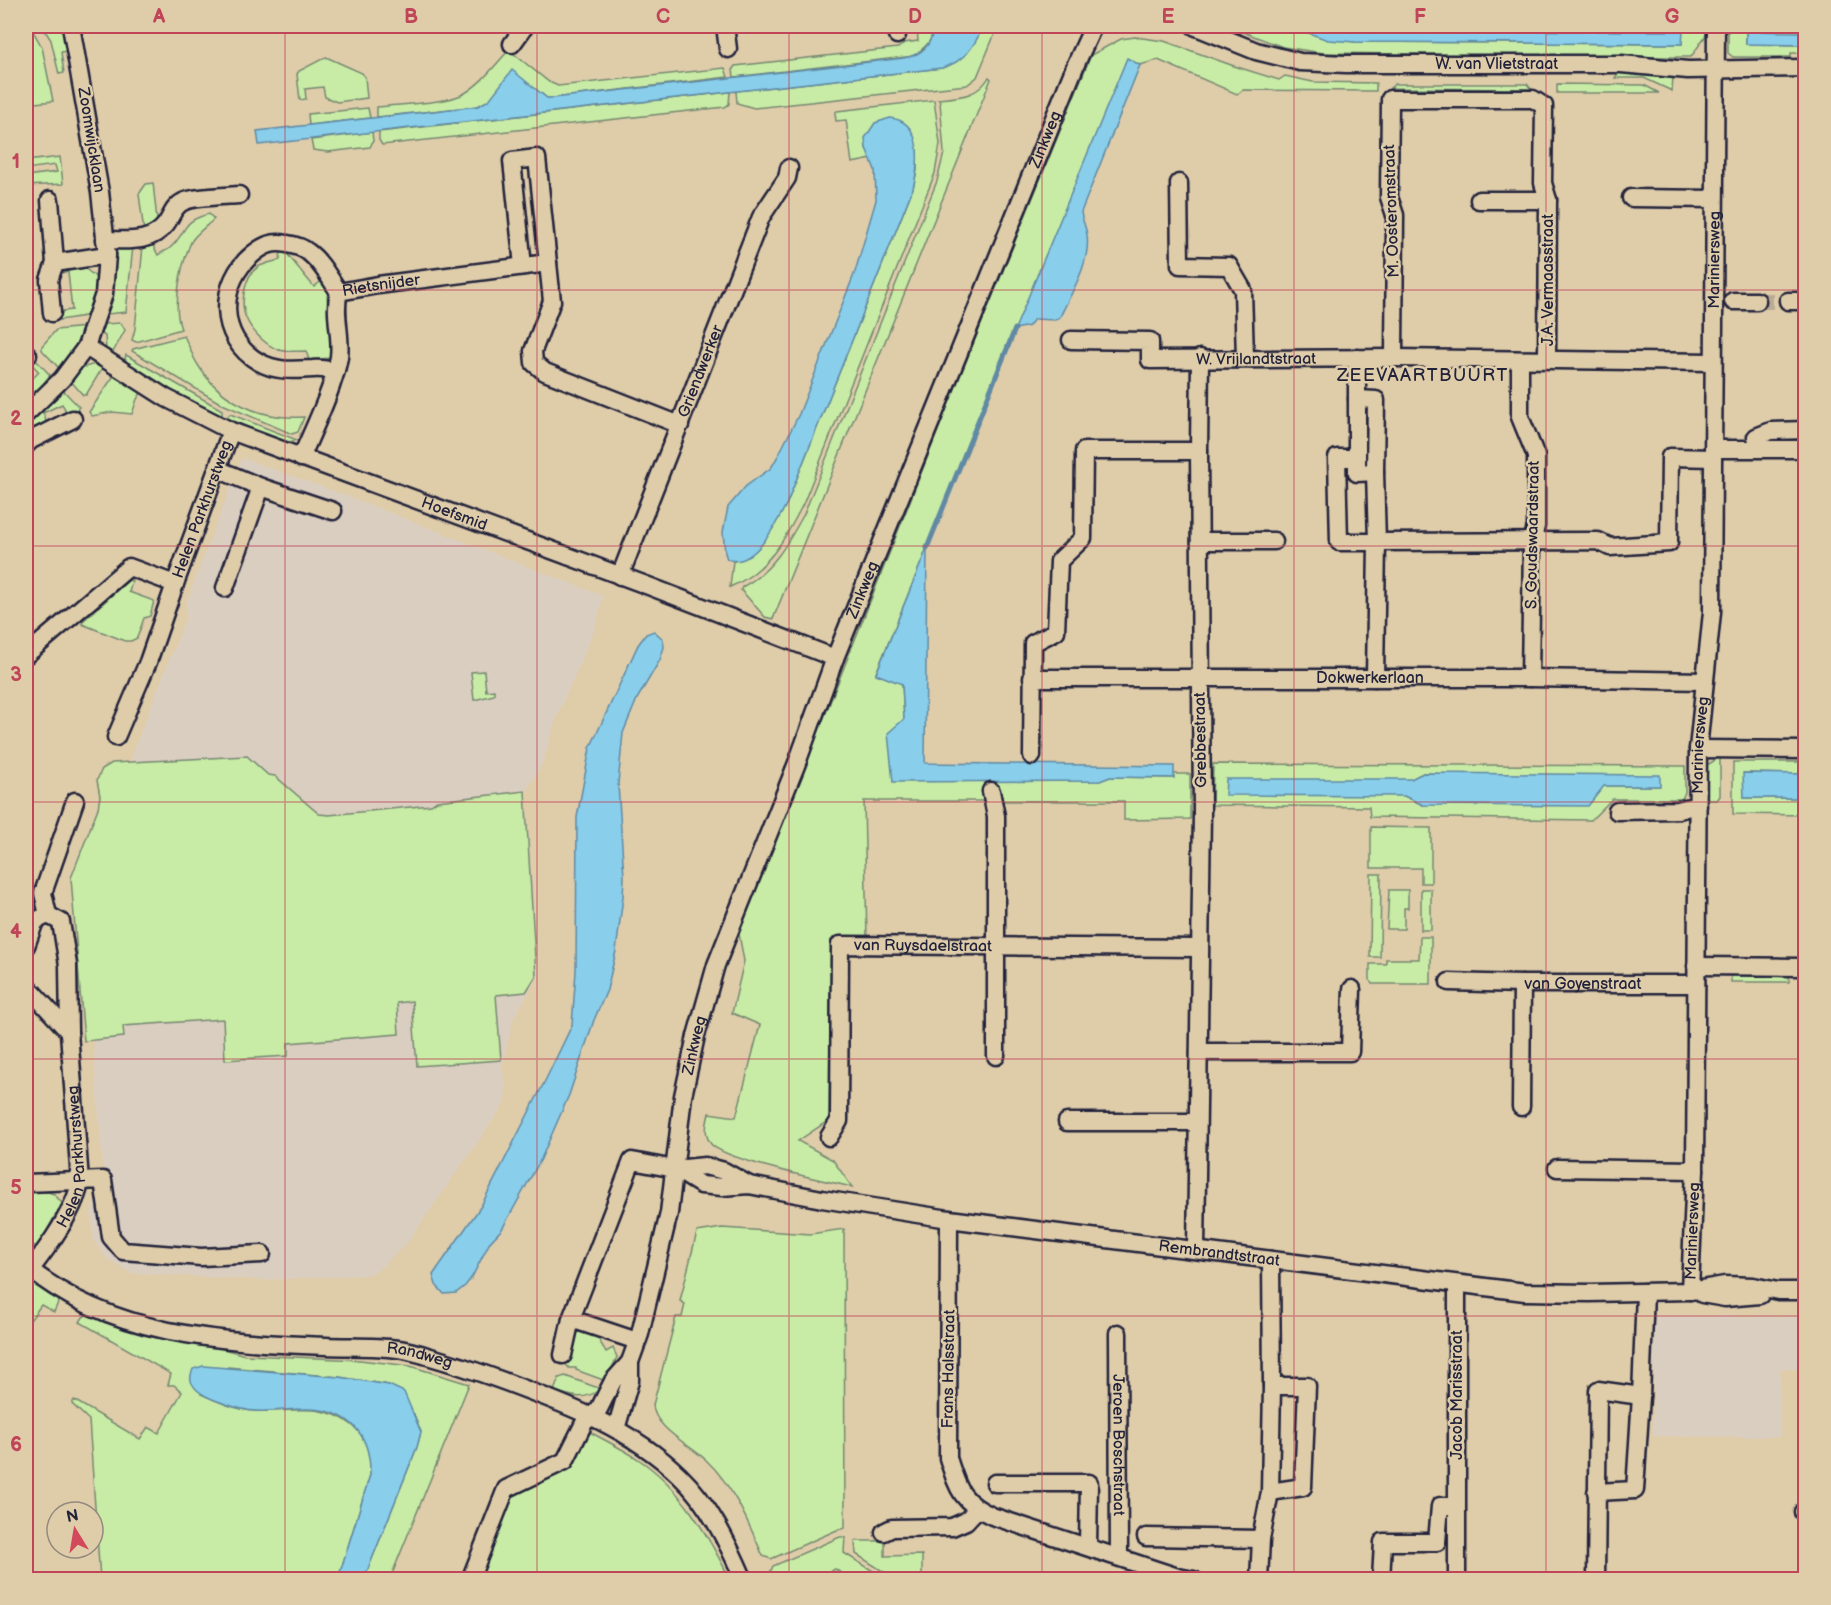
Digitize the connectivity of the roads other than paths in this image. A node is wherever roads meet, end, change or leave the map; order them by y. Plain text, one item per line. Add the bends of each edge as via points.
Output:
1 (71, 26) edge
2 (525, 26) edge
3 (725, 26) edge
4 (1095, 26) edge
5 (1194, 26) edge
6 (1716, 26) edge
7 (512, 44) dead end
8 (728, 49) dead end
9 (1806, 68) edge
10 (1716, 69) junction
11 (1390, 99) joint
12 (789, 168) dead end
13 (1179, 183) dead end
14 (239, 195) dead end
15 (1631, 198) dead end
16 (1714, 199) junction
17 (50, 200) dead end
18 (1479, 200) dead end
19 (1548, 200) junction
20 (106, 247) junction
21 (55, 263) junction
22 (548, 263) junction
23 (523, 266) junction
24 (339, 292) junction
25 (1733, 301) dead end
26 (1757, 301) tunnel mouth
27 (1788, 301) tunnel mouth
28 (1806, 301) edge
29 (52, 313) dead end
30 (1071, 339) dead end
31 (86, 347) junction
32 (1200, 358) junction
33 (1245, 358) junction
34 (1357, 358) junction
35 (1394, 358) junction
36 (1547, 359) junction
37 (1520, 360) junction
38 (1713, 362) junction
39 (336, 372) junction
40 (1357, 399) junction
41 (26, 414) edge
42 (73, 420) dead end
43 (680, 425) junction
44 (1806, 430) edge
45 (231, 431) junction
46 (1756, 437) dead end
47 (26, 445) edge
48 (1806, 449) edge
49 (1199, 451) junction
50 (1713, 453) junction
51 (301, 458) junction
52 (1357, 458) junction
53 (218, 469) junction
54 (1375, 472) junction
55 (261, 487) junction
56 (333, 511) dead end
57 (1200, 541) junction
58 (1274, 541) dead end
59 (1377, 542) junction
60 (1532, 542) junction
61 (620, 576) junction
62 (175, 584) junction
63 (225, 588) dead end
64 (26, 655) edge
65 (835, 658) junction
66 (1032, 678) junction
67 (1200, 678) junction
68 (1375, 678) junction
69 (1530, 678) junction
70 (1705, 681) junction
71 (116, 737) dead end
72 (1698, 748) junction
73 (1806, 750) edge
74 (1032, 756) dead end
75 (991, 791) dead end
76 (75, 801) dead end
77 (1698, 805) junction
78 (1617, 811) dead end
79 (48, 915) junction
80 (996, 945) junction
81 (26, 946) edge
82 (1199, 948) junction
83 (1696, 966) junction
84 (1806, 967) edge
85 (1449, 982) dead end
86 (1522, 984) junction
87 (1696, 984) junction
88 (26, 986) edge
89 (1352, 988) dead end
90 (69, 1032) junction
91 (1199, 1052) junction
92 (996, 1056) dead end
93 (1521, 1107) dead end
94 (1067, 1122) dead end
95 (1197, 1122) junction
96 (829, 1137) dead end
97 (1557, 1168) dead end
98 (675, 1169) junction
99 (1695, 1170) junction
100 (80, 1181) junction
101 (26, 1184) edge
102 (949, 1219) junction
103 (1196, 1250) junction
104 (262, 1254) dead end
105 (1271, 1260) junction
106 (28, 1268) edge
107 (1457, 1284) junction
108 (1690, 1291) junction
109 (1806, 1291) edge
110 (1645, 1292) junction
111 (572, 1319) junction
112 (1118, 1333) dead end
113 (637, 1341) junction
114 (563, 1355) dead end
115 (630, 1362) junction
116 (1272, 1386) junction
117 (1641, 1396) junction
118 (592, 1416) junction
119 (616, 1429) junction
120 (995, 1483) dead end
121 (1270, 1492) junction
122 (1596, 1492) junction
123 (1456, 1506) junction
124 (977, 1509) junction
125 (885, 1532) dead end
126 (1146, 1537) dead end
127 (1261, 1539) junction
128 (1088, 1547) junction
129 (1119, 1557) junction
130 (470, 1580) edge
131 (744, 1580) edge
132 (1194, 1580) edge
133 (1260, 1580) edge
134 (1382, 1580) edge
135 (1457, 1580) edge
136 (1596, 1580) edge

1 - 20 street, Zoomwijcklaan
2 - 7 street
3 - 8 street
4 - 65 street, Zinkweg via 1076,64
5 - 10 street, W. van Vlietstraat via 1256,51 1300,62 1621,64
6 - 10 street, Mariniersweg
9 - 10 street, W. van Vlietstraat
10 - 16 street, Mariniersweg
11 - 19 street, J.A. Vermaasstraat via 1533,99 1544,106 1543,183
11 - 35 street, M. Oosteromstraat via 1389,197 1395,215
12 - 43 street, Griendwerker via 787,178 761,217
13 - 33 street via 1179,265 1229,266 1243,290
14 - 20 street via 183,201 149,238
15 - 16 street, Mariniersweg
16 - 38 street, Mariniersweg
17 - 21 street
18 - 19 street, J.A. Vermaasstraat
19 - 36 street, J.A. Vermaasstraat
20 - 21 street
20 - 31 street, Zoomwijcklaan via 104,294
21 - 29 street via 49,280
22 - 23 street, Rietsnijder
22 - 23 street via 537,158 512,161
22 - 43 street via 552,301 533,351 534,363 545,372
23 - 24 street, Rietsnijder
24 - 39 street, Rietsnijder
24 - 39 street via 306,249 279,242 263,246 243,261 226,305 227,318 239,345 259,362 284,370 314,368
25 - 26 street
27 - 28 street
30 - 32 street, W. Vrijlandtstraat via 1150,340 1150,360
31 - 41 street, Zoomwijcklaan via 62,379
31 - 45 street, Hoefsmid via 166,398
32 - 33 street, W. Vrijlandtstraat
32 - 49 street, Grebbestraat
33 - 34 street, W. Vrijlandtstraat
34 - 35 street, W. Vrijlandtstraat
34 - 40 street
35 - 37 street, W. Vrijlandtstraat
36 - 37 street, W. Vrijlandtstraat
36 - 38 street, W. Vrijlandtstraat
37 - 60 street, S. Goudswaardstraat via 1520,417 1536,456 1536,526
38 - 50 street, Mariniersweg
39 - 51 street, Rietsnijder
40 - 52 street
40 - 54 street via 1376,400
42 - 47 street
43 - 61 street, Griendwerker
44 - 46 street via 1771,431
45 - 51 street, Hoefsmid
45 - 53 street, Helen Parkhurstweg
48 - 50 street
49 - 57 street, Grebbestraat
49 - 66 street via 1084,451 1083,538 1059,561 1056,631 1034,643
50 - 60 street via 1670,457 1669,543 1610,547 1598,542
50 - 70 street, Mariniersweg via 1712,612
51 - 61 street, Hoefsmid
52 - 54 street via 1357,473
52 - 59 street via 1337,458 1339,542
53 - 55 street
53 - 62 street, Helen Parkhurstweg
54 - 59 street
55 - 56 street
55 - 63 street
57 - 58 street
57 - 67 street, Grebbestraat
59 - 60 street
59 - 68 street
60 - 69 street, S. Goudswaardstraat
61 - 65 street, Hoefsmid
62 - 64 street, Helen Parkhurstweg via 129,567
62 - 71 street
65 - 98 street, Zinkweg via 716,965 683,1096
66 - 67 street, Dokwerkerlaan
66 - 74 street
67 - 68 street, Dokwerkerlaan
67 - 82 street, Grebbestraat
68 - 69 street, Dokwerkerlaan
69 - 70 street, Dokwerkerlaan
70 - 72 street, Mariniersweg
72 - 73 street
72 - 77 street, Mariniersweg
75 - 80 street via 996,816
76 - 79 street via 43,893
77 - 78 street via 1678,810
77 - 83 street, Mariniersweg
79 - 81 street via 35,921
79 - 90 street, Helen Parkhurstweg via 61,922 66,944
80 - 82 street, van Ruysdaelstraat
80 - 92 street
80 - 96 street, van Ruysdaelstraat via 840,945 839,1121
82 - 91 street, Grebbestraat
83 - 84 street
83 - 87 street, Mariniersweg
85 - 86 street
86 - 87 street, van Goyenstraat
86 - 93 street, van Goyenstraat
87 - 99 street, Mariniersweg
88 - 90 street
89 - 91 street via 1350,1052
90 - 100 street, Helen Parkhurstweg
91 - 95 street, Grebbestraat
94 - 95 street
95 - 103 street, Grebbestraat
97 - 99 street
98 - 102 street, Rembrandtstraat via 701,1185 749,1185
98 - 111 street via 633,1161
98 - 113 street, Zinkweg via 669,1213
99 - 108 street, Mariniersweg
100 - 101 street
100 - 104 street via 103,1180 111,1237 123,1251 201,1257
100 - 106 street, Helen Parkhurstweg via 79,1192 43,1254
102 - 103 street, Rembrandtstraat
102 - 124 street, Frans Halsstraat via 948,1458 959,1491
103 - 105 street, Rembrandtstraat
105 - 107 street, Rembrandtstraat
105 - 116 street
106 - 118 street, Randweg via 68,1296 131,1323 193,1336 399,1349 458,1364
107 - 110 street, Rembrandtstraat via 1525,1292
107 - 123 street, Jacob Marisstraat
108 - 109 street, Rembrandtstraat via 1725,1285
108 - 110 street, Rembrandtstraat
110 - 117 street
111 - 113 street
111 - 114 street
112 - 129 street, Jeroen Boschstraat
113 - 115 street, Zinkweg
115 - 118 street, Zinkweg
115 - 119 street, Zinkweg via 630,1381
116 - 121 street
116 - 121 street via 1307,1386 1303,1487
117 - 122 street via 1635,1490
117 - 122 street via 1598,1390
118 - 119 street, Randweg
118 - 130 street, Zinkweg via 584,1423 565,1461 506,1489
119 - 131 street, Randweg via 653,1452 681,1477 714,1520
120 - 128 street, Jeroen Boschstraat via 1089,1483
121 - 127 street
122 - 136 street
123 - 134 street via 1440,1506 1437,1542 1383,1542
123 - 135 street, Jacob Marisstraat
124 - 125 street via 966,1521 952,1527 892,1528
124 - 128 street
126 - 127 street
127 - 133 street
128 - 129 street
129 - 132 street

